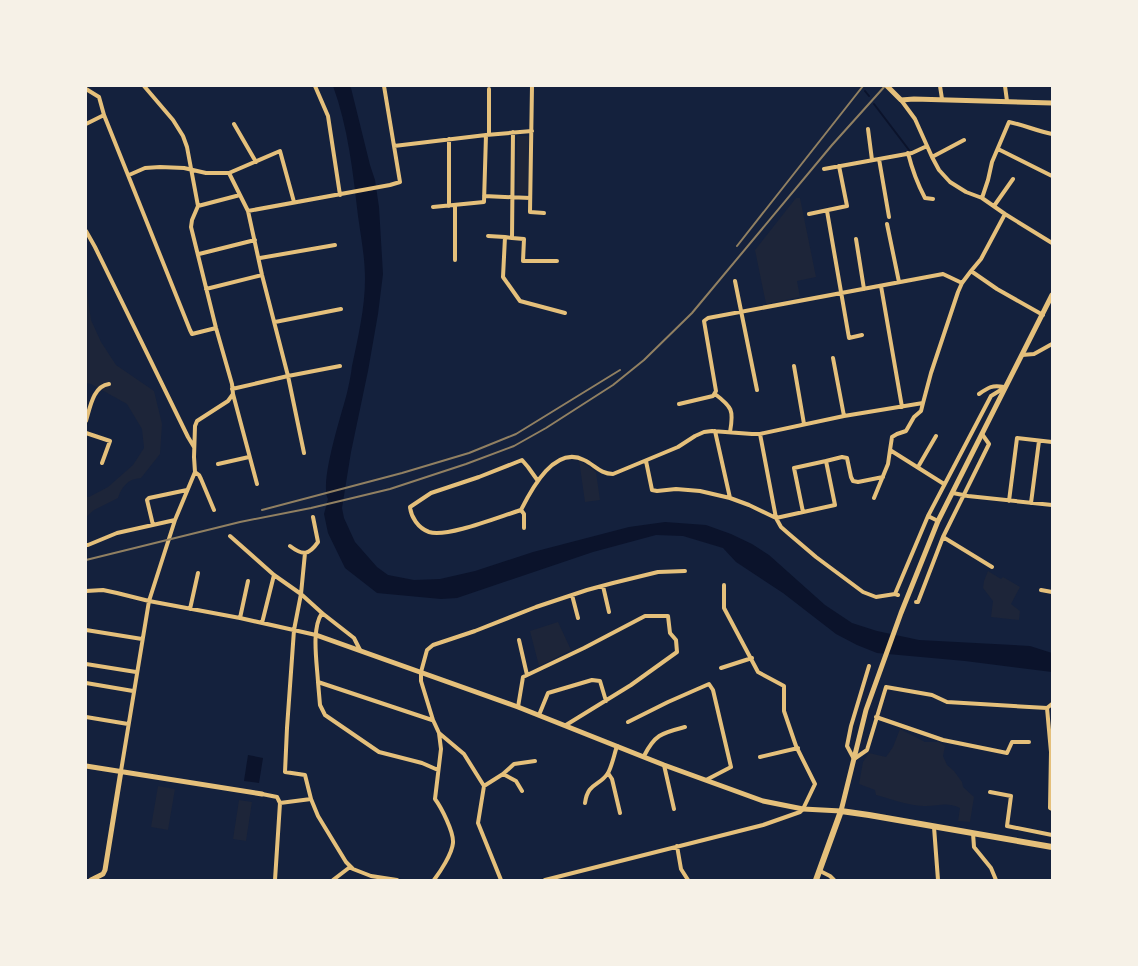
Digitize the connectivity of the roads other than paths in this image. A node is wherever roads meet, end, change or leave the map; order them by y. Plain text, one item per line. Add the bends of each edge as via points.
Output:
1 (144, 86) edge
2 (315, 86) edge
3 (384, 86) edge
4 (532, 86) edge
5 (887, 86) edge
6 (940, 86) edge
7 (1005, 86) edge
8 (489, 88) dead end
9 (86, 89) edge
10 (942, 99) junction
11 (901, 100) junction
12 (1007, 101) junction
13 (1053, 103) edge
14 (104, 115) junction
15 (86, 124) edge
16 (234, 124) dead end
17 (868, 129) dead end
18 (532, 131) junction
19 (513, 132) junction
20 (1053, 134) edge
21 (487, 135) junction
22 (449, 139) junction
23 (964, 140) dead end
24 (394, 146) junction
25 (927, 146) junction
26 (998, 149) junction
27 (908, 153) junction
28 (932, 157) junction
29 (879, 159) junction
30 (872, 160) junction
31 (256, 162) junction
32 (839, 166) junction
33 (824, 169) dead end
34 (191, 171) junction
35 (228, 173) junction
36 (129, 175) junction
37 (1053, 176) edge
38 (1012, 179) dead end
39 (241, 195) junction
40 (340, 195) junction
41 (484, 196) junction
42 (512, 198) junction
43 (530, 198) junction
44 (982, 198) junction
45 (933, 199) dead end
46 (294, 202) junction
47 (198, 206) junction
48 (452, 206) junction
49 (994, 206) junction
50 (433, 207) dead end
51 (248, 211) junction
52 (826, 211) junction
53 (544, 213) dead end
54 (809, 214) dead end
55 (1005, 214) junction
56 (889, 218) dead end
57 (887, 224) dead end
58 (86, 231) edge
59 (1053, 235) edge
60 (488, 236) dead end
61 (505, 237) junction
62 (512, 238) junction
63 (856, 239) dead end
64 (255, 240) junction
65 (1051, 242) edge
66 (335, 245) dead end
67 (199, 254) junction
68 (260, 258) junction
69 (455, 260) dead end
70 (557, 261) dead end
71 (971, 272) junction
72 (262, 275) junction
73 (735, 281) dead end
74 (899, 282) junction
75 (962, 283) junction
76 (881, 286) junction
77 (206, 289) junction
78 (864, 289) junction
79 (842, 294) junction
80 (1053, 295) edge
81 (340, 309) dead end
82 (742, 311) junction
83 (565, 313) dead end
84 (1043, 315) junction
85 (275, 322) junction
86 (216, 328) junction
87 (862, 335) dead end
88 (1053, 344) edge
89 (1022, 355) junction
90 (832, 358) dead end
91 (340, 366) dead end
92 (794, 366) dead end
93 (288, 376) junction
94 (109, 384) dead end
95 (1005, 388) junction
96 (758, 390) dead end
97 (232, 391) junction
98 (715, 394) junction
99 (979, 394) dead end
100 (922, 403) junction
101 (679, 404) dead end
102 (902, 407) junction
103 (844, 416) junction
104 (86, 421) edge
105 (804, 424) junction
106 (716, 431) junction
107 (730, 432) junction
108 (86, 433) edge
109 (760, 434) junction
110 (982, 434) junction
111 (936, 436) dead end
112 (1039, 441) junction
113 (1053, 442) edge
114 (195, 447) junction
115 (890, 450) junction
116 (304, 453) dead end
117 (249, 457) junction
118 (646, 461) junction
119 (826, 461) junction
120 (102, 463) dead end
121 (218, 464) dead end
122 (918, 467) junction
123 (195, 472) junction
124 (883, 477) junction
125 (538, 481) junction
126 (257, 484) dead end
127 (944, 484) junction
128 (188, 489) junction
129 (953, 493) junction
130 (963, 495) junction
131 (730, 498) junction
132 (874, 498) dead end
133 (1010, 501) junction
134 (1031, 503) junction
135 (1053, 505) edge
136 (214, 510) dead end
137 (521, 510) junction
138 (803, 512) junction
139 (928, 516) junction
140 (313, 517) dead end
141 (776, 518) junction
142 (175, 520) junction
143 (938, 521) junction
144 (153, 525) junction
145 (524, 528) dead end
146 (230, 536) dead end
147 (943, 537) junction
148 (86, 545) edge
149 (290, 546) dead end
150 (305, 553) junction
151 (992, 567) dead end
152 (685, 571) dead end
153 (198, 573) dead end
154 (274, 575) junction
155 (248, 581) dead end
156 (724, 585) dead end
157 (603, 586) junction
158 (1041, 590) dead end
159 (86, 591) edge
160 (1053, 592) edge
161 (301, 594) junction
162 (572, 595) junction
163 (149, 601) junction
164 (916, 602) dead end
165 (190, 609) junction
166 (609, 612) dead end
167 (322, 613) junction
168 (240, 618) junction
169 (578, 618) dead end
170 (261, 623) junction
171 (86, 630) edge
172 (294, 630) junction
173 (316, 635) junction
174 (142, 639) junction
175 (519, 640) dead end
176 (360, 650) junction
177 (752, 658) junction
178 (86, 664) edge
179 (869, 666) dead end
180 (721, 668) dead end
181 (136, 672) junction
182 (421, 672) junction
183 (527, 675) junction
184 (318, 682) junction
185 (86, 683) edge
186 (133, 691) junction
187 (606, 701) junction
188 (1053, 704) edge
189 (518, 707) junction
190 (1047, 708) junction
191 (539, 716) junction
192 (86, 717) edge
193 (876, 717) junction
194 (433, 720) junction
195 (86, 722) edge
196 (628, 722) dead end
197 (128, 724) junction
198 (565, 726) junction
199 (685, 727) dead end
200 (439, 733) junction
201 (1029, 742) dead end
202 (618, 745) junction
203 (798, 748) junction
204 (1052, 752) edge
205 (644, 756) junction
206 (760, 757) dead end
207 (854, 759) junction
208 (535, 761) dead end
209 (86, 765) edge
210 (664, 765) junction
211 (438, 770) junction
212 (121, 771) junction
213 (608, 773) junction
214 (503, 774) junction
215 (705, 780) junction
216 (484, 786) junction
217 (522, 791) dead end
218 (990, 792) dead end
219 (262, 794) joint
220 (311, 799) junction
221 (280, 803) junction
222 (585, 803) dead end
223 (1053, 808) edge
224 (675, 809) dead end
225 (803, 809) junction
226 (842, 811) junction
227 (620, 813) dead end
228 (934, 826) junction
229 (972, 833) junction
230 (1053, 835) edge
231 (677, 846) junction
232 (1053, 847) edge
233 (350, 867) junction
234 (820, 871) junction
235 (91, 880) edge
236 (275, 880) edge
237 (333, 880) edge
238 (397, 880) edge
239 (434, 880) edge
240 (501, 880) edge
241 (545, 880) edge
242 (688, 880) edge
243 (816, 880) edge
244 (834, 880) edge
245 (938, 880) edge
246 (996, 880) edge

1 - 34 street via 180,128
2 - 40 street via 328,116
3 - 24 street
4 - 18 street
5 - 11 street
6 - 10 street
7 - 12 street
8 - 21 street
9 - 14 street via 99,97
10 - 11 street
10 - 12 street
11 - 25 street
12 - 13 street
14 - 15 street
14 - 36 street
16 - 31 street
17 - 30 street
18 - 19 street
18 - 43 street
19 - 21 street
19 - 42 street
20 - 26 street via 1009,122
21 - 22 street
21 - 41 street
22 - 24 street
22 - 48 street
23 - 28 street
24 - 40 street via 400,182
25 - 27 street
25 - 28 street
26 - 37 street
26 - 44 street
27 - 29 street
27 - 45 street via 920,189 925,198
28 - 44 street via 950,182
29 - 30 street
29 - 56 street
30 - 32 street
31 - 35 street
31 - 46 street via 280,151
32 - 33 street
32 - 52 street via 847,206
34 - 35 street
34 - 36 street via 160,167
34 - 47 street
35 - 39 street
36 - 86 street via 192,334
38 - 49 street
39 - 47 street
39 - 51 street
40 - 46 street
41 - 42 street
41 - 48 street via 483,202
42 - 43 street
42 - 62 street
43 - 53 street via 530,212
44 - 49 street
46 - 51 street
47 - 67 street via 191,227
48 - 50 street
48 - 69 street
49 - 55 street
51 - 64 street
52 - 54 street
52 - 79 street
55 - 65 street
55 - 71 street
57 - 74 street
58 - 114 street
59 - 65 street
60 - 61 street
61 - 62 street
61 - 83 street via 503,277 520,301
62 - 70 street via 524,239 523,261
63 - 78 street
64 - 67 street
64 - 68 street
66 - 68 street
67 - 77 street
68 - 72 street
71 - 75 street
71 - 84 street
72 - 77 street
72 - 85 street
73 - 82 street
74 - 75 street via 942,274
74 - 76 street
75 - 100 street
76 - 78 street
76 - 102 street
77 - 86 street
78 - 79 street
79 - 82 street
79 - 87 street via 849,338
80 - 84 street
81 - 85 street
82 - 96 street
82 - 98 street via 704,321
84 - 89 street
85 - 93 street
86 - 97 street
88 - 89 street via 1034,354
89 - 95 street
90 - 103 street
91 - 93 street
92 - 105 street
93 - 97 street
93 - 116 street
94 - 104 street via 103,385 93,398
95 - 99 street via 989,387
95 - 110 street
95 - 127 street via 991,396
97 - 114 street via 228,401 197,421
97 - 117 street
98 - 101 street
98 - 107 street via 732,412
100 - 102 street
100 - 115 street via 921,411 906,431 892,437
102 - 103 street
103 - 105 street
105 - 109 street
106 - 107 street
106 - 118 street via 704,432
106 - 131 street
107 - 109 street
108 - 120 street via 110,441
109 - 141 street
110 - 129 street
110 - 130 street via 989,444
111 - 122 street
112 - 113 street
112 - 133 street via 1017,438
112 - 134 street
114 - 123 street
115 - 122 street
115 - 124 street
117 - 121 street
117 - 126 street
118 - 125 street via 605,474 580,458 565,457
118 - 131 street via 652,490 700,491
119 - 124 street via 847,458 853,481
119 - 138 street via 835,505
119 - 138 street via 794,468
122 - 127 street
123 - 128 street
123 - 136 street
124 - 132 street
125 - 137 street
125 - 137 street via 522,460 431,493 410,507 420,526 440,533
127 - 139 street
128 - 142 street
128 - 144 street via 147,500
129 - 130 street
129 - 143 street
130 - 133 street
130 - 147 street
131 - 141 street
133 - 134 street
134 - 135 street
137 - 145 street
138 - 141 street
139 - 141 street via 897,595 876,597 863,592 809,552 781,528
139 - 143 street
140 - 150 street via 318,542
142 - 144 street
142 - 163 street
143 - 207 street via 882,663
144 - 148 street
146 - 154 street
147 - 151 street
147 - 164 street
149 - 150 street
150 - 161 street
152 - 157 street via 658,572
153 - 165 street
154 - 161 street
154 - 170 street
155 - 168 street
156 - 177 street via 724,608
157 - 162 street
157 - 166 street
158 - 160 street
159 - 163 street via 103,590
161 - 167 street
161 - 172 street
162 - 169 street
162 - 182 street via 433,645 427,650
163 - 165 street
163 - 174 street
165 - 168 street
167 - 173 street
167 - 176 street via 354,638
168 - 170 street
170 - 172 street
171 - 174 street
172 - 173 street
172 - 220 street via 285,772 305,775
173 - 176 street
173 - 184 street
174 - 181 street
175 - 183 street
176 - 182 street
177 - 180 street
177 - 203 street via 758,672 784,686 784,711
178 - 181 street
179 - 207 street via 847,746
181 - 186 street
182 - 189 street
182 - 194 street
183 - 187 street via 645,616 668,616 677,652
183 - 189 street via 523,677
184 - 194 street
184 - 211 street via 325,715 379,752
185 - 186 street
186 - 197 street
187 - 191 street via 600,681 592,680 548,693
187 - 198 street
188 - 190 street
189 - 191 street
190 - 193 street via 946,702 932,695 886,687
190 - 204 street
191 - 198 street
192 - 195 street
192 - 197 street
193 - 201 street via 943,741 1007,753 1012,742
193 - 207 street via 867,750
194 - 200 street
196 - 215 street via 709,684 731,767
197 - 212 street
198 - 202 street
199 - 205 street via 658,736
200 - 211 street
200 - 216 street via 464,754
202 - 205 street
202 - 213 street
203 - 206 street
203 - 225 street via 815,784
204 - 223 street
205 - 210 street
207 - 226 street
208 - 214 street via 514,764
209 - 212 street
210 - 215 street
210 - 224 street
211 - 239 street via 435,799 454,842 444,868
212 - 219 street
212 - 235 street via 105,870
213 - 222 street via 591,786
213 - 227 street
214 - 216 street
214 - 217 street via 516,781
215 - 225 street via 763,801
216 - 240 street via 478,823
218 - 230 street via 1011,796 1007,826
219 - 221 street via 277,797
220 - 221 street
220 - 233 street
221 - 236 street
225 - 226 street
225 - 231 street via 763,825
226 - 228 main road
226 - 234 main road
228 - 229 main road
228 - 245 street
229 - 232 main road
229 - 246 street via 974,847
231 - 241 street
231 - 242 street via 681,870
233 - 237 street
233 - 238 street
234 - 243 main road
234 - 244 street

